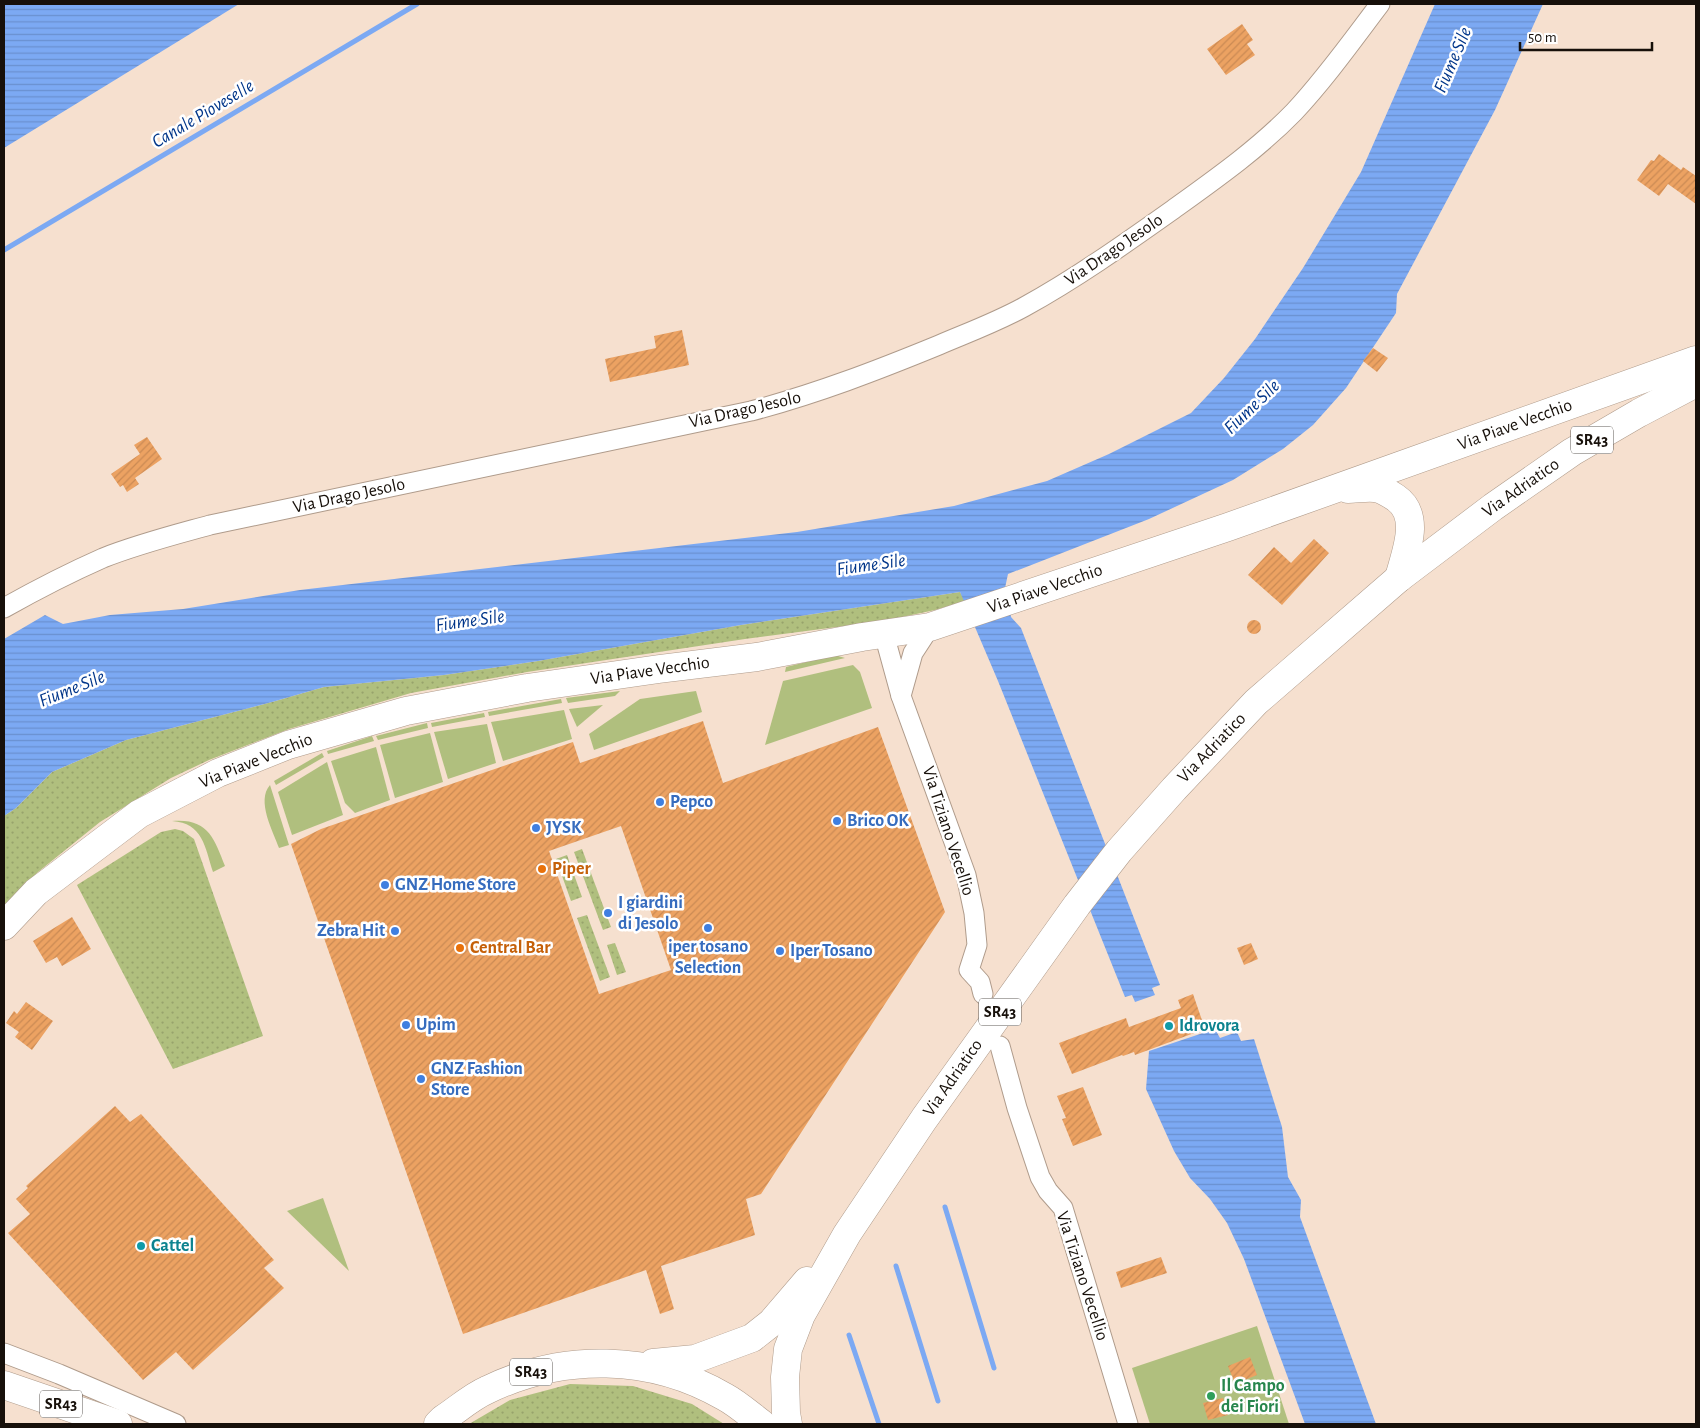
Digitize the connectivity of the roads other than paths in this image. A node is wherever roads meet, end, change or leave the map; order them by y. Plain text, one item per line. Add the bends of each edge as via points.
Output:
1 (1380, 4) edge
2 (1696, 360) edge
3 (1696, 383) edge
4 (1334, 489) junction
5 (1400, 578) junction
6 (4, 608) edge
7 (930, 627) junction
8 (884, 634) junction
9 (901, 696) junction
10 (4, 926) edge
11 (983, 994) dead end
12 (1000, 1046) dead end
13 (847, 1234) junction
14 (4, 1353) edge
15 (637, 1365) junction
16 (4, 1385) edge
17 (118, 1424) edge
18 (176, 1424) edge
19 (438, 1424) edge
20 (762, 1424) edge
21 (788, 1424) edge
22 (1128, 1424) edge

1 - 6 street, Via Drago Jesolo via 1294,112 1228,170 1113,253 1058,288 963,335 804,396 751,411 161,538 104,558
2 - 4 main road, Via Piave Vecchio
3 - 5 main road, Via Adriatico / SR43 via 1572,452
4 - 5 main road, Via Piave Vecchio via 1376,488 1401,501 1411,524
4 - 7 main road, Via Piave Vecchio
5 - 13 main road, Via Adriatico / SR43 via 1256,702 1119,851 924,1119
7 - 8 main road, Via Piave Vecchio
7 - 9 street via 913,653
8 - 9 street, Via Tiziano Vecellio
8 - 10 main road, Via Piave Vecchio via 757,657 527,688 406,711 288,745 218,773 139,814 36,892
9 - 11 street, Via Tiziano Vecellio via 966,875 977,945 969,970 980,982
12 - 22 street, Via Tiziano Vecellio via 1040,1177 1063,1208
13 - 15 main road, Via Adriatico / SR43 via 771,1323 752,1338 694,1359
13 - 21 main road, Via Adriatico / SR43 via 801,1315 788,1348 785,1377
14 - 18 street
15 - 19 main road, SR43 via 585,1363 534,1371 486,1390
15 - 20 main road, SR43 via 683,1377 726,1397
16 - 17 main road, SR43

